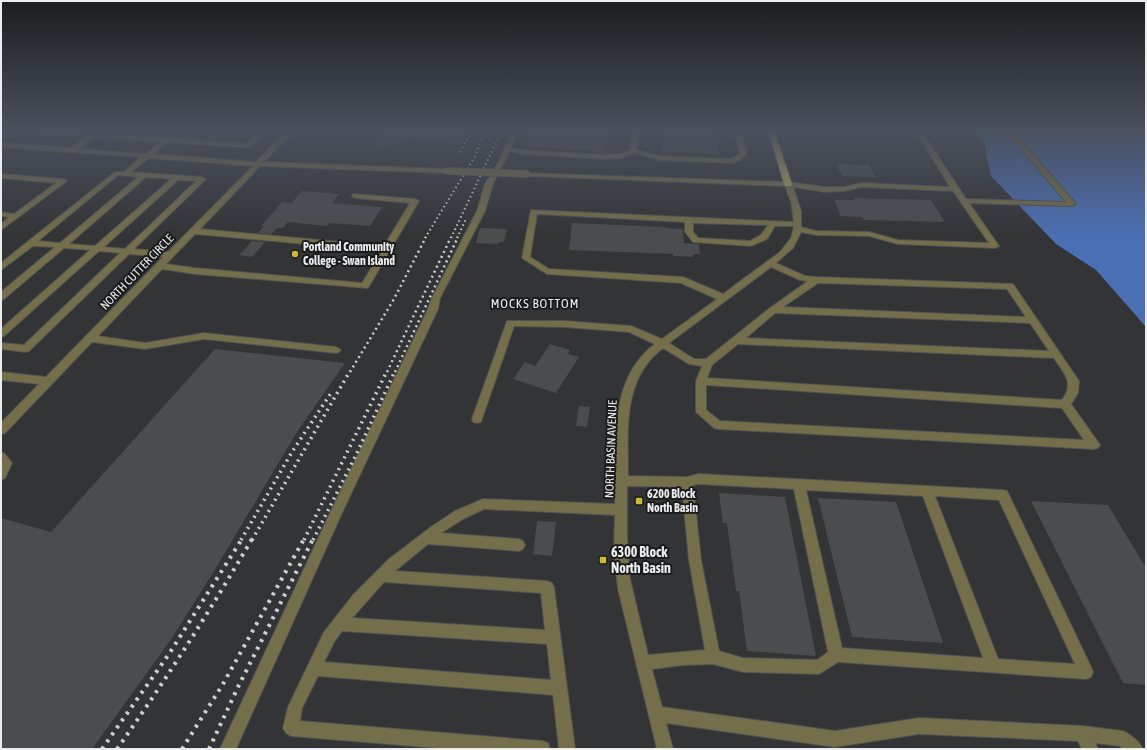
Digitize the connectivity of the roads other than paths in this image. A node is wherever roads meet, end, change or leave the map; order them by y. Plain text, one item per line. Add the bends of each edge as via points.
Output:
1 (136, 165) edge
2 (257, 165) edge
3 (285, 165) edge
4 (499, 165) edge
5 (782, 165) edge
6 (940, 165) edge
7 (1038, 165) edge
8 (125, 174) junction
9 (145, 175) junction
10 (1, 176) edge
11 (176, 178) junction
12 (788, 184) junction
13 (955, 189) junction
14 (356, 196) dead end
15 (964, 201) junction
16 (1, 214) edge
17 (16, 216) junction
18 (689, 220) junction
19 (773, 223) junction
20 (798, 227) junction
21 (1, 228) edge
22 (193, 231) junction
23 (31, 243) junction
24 (62, 246) junction
25 (97, 248) junction
26 (387, 248) junction
27 (128, 251) junction
28 (170, 255) junction
29 (770, 263) junction
30 (160, 266) junction
31 (1, 267) edge
32 (816, 280) junction
33 (1, 297) edge
34 (724, 298) junction
35 (773, 310) junction
36 (1032, 320) junction
37 (1, 334) edge
38 (90, 338) junction
39 (736, 341) junction
40 (662, 343) junction
41 (1, 346) edge
42 (336, 350) dead end
43 (1056, 355) junction
44 (708, 363) junction
45 (1, 376) edge
46 (48, 381) junction
47 (702, 381) junction
48 (1065, 404) junction
49 (477, 419) dead end
50 (1, 430) edge
51 (1, 457) edge
52 (1, 475) edge
53 (622, 481) junction
54 (686, 482) junction
55 (799, 484) junction
56 (927, 491) junction
57 (622, 510) junction
58 (426, 538) junction
59 (519, 545) dead end
60 (381, 576) junction
61 (339, 624) junction
62 (553, 637) junction
63 (836, 655) junction
64 (713, 657) junction
65 (643, 663) junction
66 (993, 665) junction
67 (312, 668) junction
68 (559, 688) junction
69 (656, 714) junction
70 (1083, 734) junction
71 (836, 744) edge
72 (228, 749) edge
73 (542, 749) edge
74 (566, 749) edge
75 (665, 749) edge
76 (1090, 749) edge
77 (1135, 749) edge

1 - 8 street
2 - 22 street, NORTH CUTTER CIRCLE
3 - 12 street, bridge
4 - 72 street via 489,184 481,211 436,298
5 - 12 main road
6 - 13 street
7 - 15 street via 1072,204
8 - 9 street
8 - 23 street via 117,173
9 - 11 street
9 - 24 street
10 - 17 street via 63,181
11 - 25 street
11 - 27 street via 202,179
12 - 13 street via 850,189 862,185
12 - 20 street via 796,206
13 - 15 street
14 - 26 street via 415,201
15 - 20 street via 995,246 898,242 869,234 816,233
16 - 17 street
17 - 21 street
18 - 19 street
18 - 19 street via 689,232 696,240 751,244 764,237
18 - 34 street via 534,212 526,258 547,271 683,280
19 - 20 street
20 - 29 street, NORTH BASIN AVENUE via 794,241
22 - 26 street
22 - 28 street, NORTH CUTTER CIRCLE
23 - 24 street
23 - 31 street
24 - 25 street
24 - 33 street
25 - 27 street
25 - 37 street
26 - 30 street via 364,286
27 - 28 street
27 - 41 street via 26,349
28 - 30 street, NORTH CUTTER CIRCLE
29 - 32 street via 803,278
29 - 34 street, NORTH BASIN AVENUE
30 - 38 street, NORTH CUTTER CIRCLE
32 - 35 street
32 - 36 street via 1010,286
34 - 40 street, NORTH BASIN AVENUE
35 - 36 street
35 - 39 street
36 - 43 street
38 - 42 street via 145,346 204,336
38 - 46 street, NORTH CUTTER CIRCLE
39 - 43 street
39 - 44 street
40 - 44 street via 692,362
40 - 49 street via 631,329 510,323
40 - 53 street, NORTH BASIN AVENUE via 639,366 626,393 623,413
43 - 48 street via 1074,381 1073,394
44 - 47 street
45 - 46 street
46 - 50 street, NORTH CUTTER CIRCLE
47 - 48 street
47 - 48 street via 701,412 718,425 1094,445
51 - 52 street via 6,463
53 - 54 street
53 - 57 street, NORTH BASIN AVENUE
54 - 55 street via 699,478
54 - 64 street via 695,560
55 - 56 street
55 - 63 street
56 - 66 street
56 - 66 street via 1003,495 1086,672
57 - 58 street via 482,504 459,515
57 - 65 street, NORTH BASIN AVENUE via 623,578
58 - 59 street
58 - 60 street via 394,562
60 - 61 street
60 - 62 street via 547,587
61 - 62 street
61 - 67 street
62 - 68 street
63 - 64 street via 819,667 743,665
63 - 66 street
64 - 65 street
65 - 69 street, NORTH BASIN AVENUE
67 - 68 street
67 - 73 street via 295,707 291,728
68 - 74 street
69 - 71 street
69 - 75 street, NORTH BASIN AVENUE
70 - 71 street via 919,726
70 - 76 street
70 - 77 street via 1122,739

